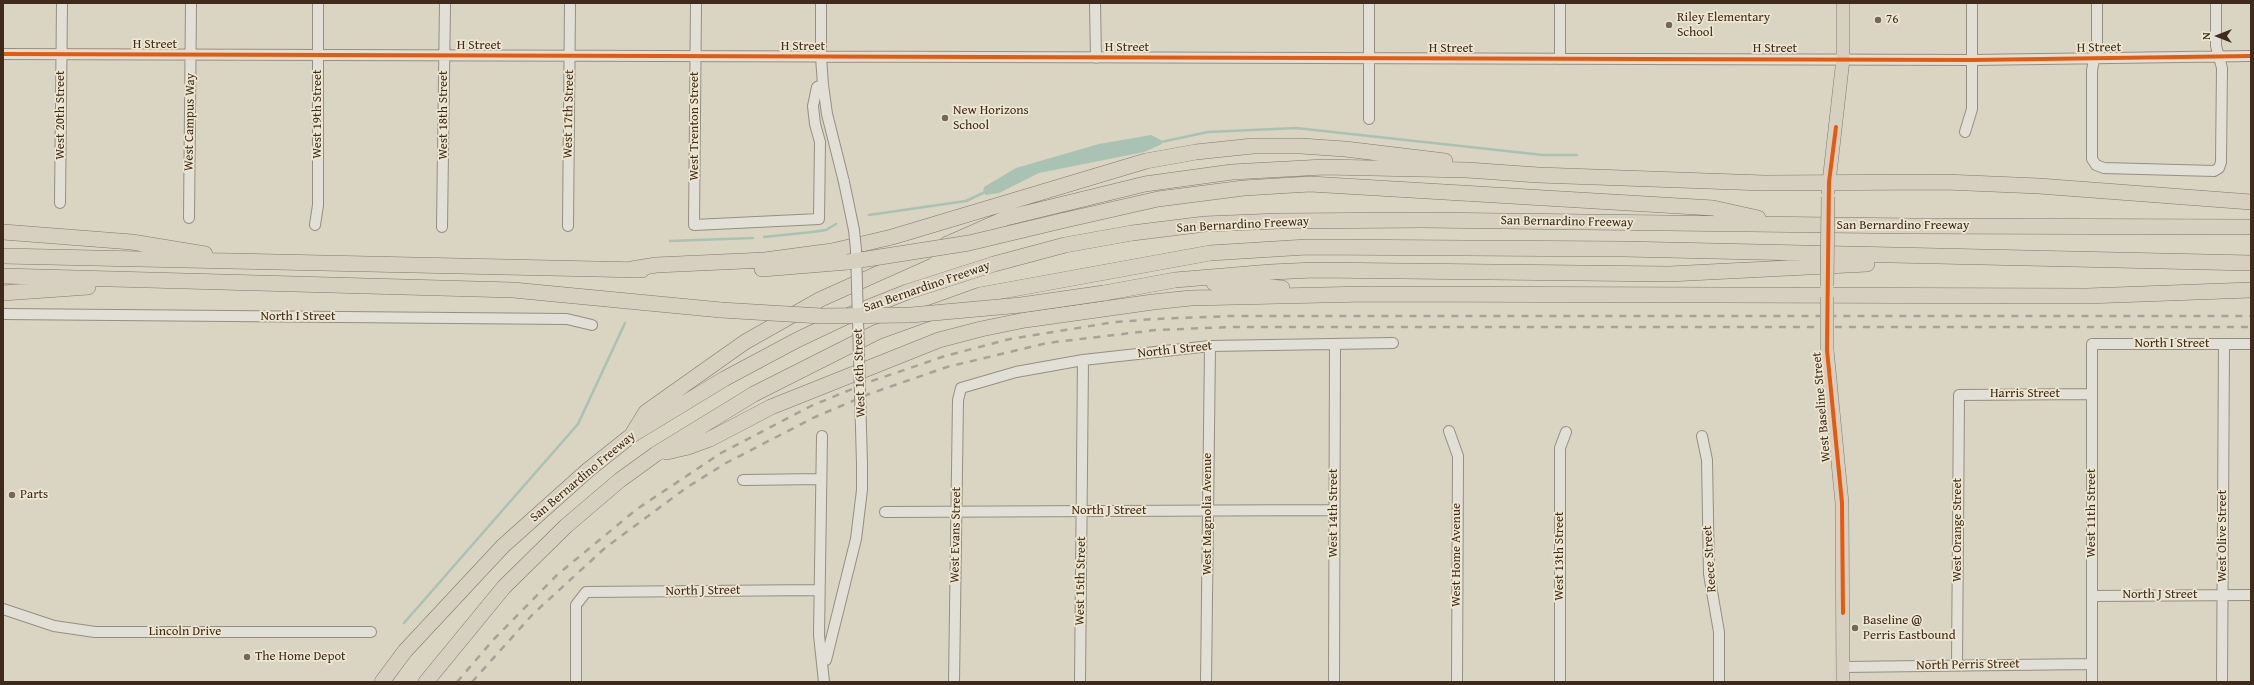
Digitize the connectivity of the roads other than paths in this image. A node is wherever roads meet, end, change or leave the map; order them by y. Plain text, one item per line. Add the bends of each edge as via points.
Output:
1 (62, 3) edge
2 (191, 3) edge
3 (318, 3) edge
4 (444, 3) edge
5 (570, 3) edge
6 (696, 3) edge
7 (821, 3) edge
8 (1095, 3) edge
9 (1369, 3) edge
10 (1560, 3) edge
11 (1843, 3) edge
12 (1972, 3) edge
13 (2097, 3) edge
14 (2216, 3) edge
15 (3, 54) edge
16 (61, 54) junction
17 (191, 55) junction
18 (318, 55) junction
19 (444, 56) junction
20 (570, 56) junction
21 (695, 56) junction
22 (2218, 56) junction
23 (2251, 56) edge
24 (821, 57) junction
25 (1096, 58) junction
26 (2094, 58) junction
27 (1369, 59) junction
28 (1560, 59) junction
29 (1843, 59) junction
30 (1972, 60) junction
31 (824, 85) junction
32 (1369, 119) dead end
33 (1966, 132) dead end
34 (1467, 170) junction
35 (1828, 190) junction
36 (2251, 202) edge
37 (60, 203) dead end
38 (189, 218) dead end
39 (1786, 224) junction
40 (315, 225) dead end
41 (568, 226) dead end
42 (442, 227) dead end
43 (2251, 227) edge
44 (3, 232) edge
45 (3, 256) edge
46 (1989, 257) junction
47 (256, 262) junction
48 (2251, 263) edge
49 (632, 269) junction
50 (3, 276) edge
51 (149, 280) junction
52 (1175, 280) junction
53 (2251, 290) edge
54 (3, 293) edge
55 (1366, 294) junction
56 (1827, 296) junction
57 (3, 314) edge
58 (592, 325) dead end
59 (1393, 343) dead end
60 (1335, 344) junction
61 (2092, 344) joint
62 (2224, 344) junction
63 (2251, 344) edge
64 (1210, 346) junction
65 (1083, 360) junction
66 (961, 388) joint
67 (2092, 394) junction
68 (1958, 395) joint
69 (1449, 430) dead end
70 (1566, 432) dead end
71 (632, 435) junction
72 (822, 436) dead end
73 (1702, 436) dead end
74 (656, 454) junction
75 (821, 479) junction
76 (743, 480) dead end
77 (1333, 510) junction
78 (956, 511) junction
79 (1082, 511) junction
80 (1209, 511) junction
81 (885, 512) dead end
82 (819, 590) junction
83 (2223, 595) junction
84 (2251, 595) edge
85 (2093, 596) junction
86 (3, 609) edge
87 (371, 632) dead end
88 (2092, 664) junction
89 (1957, 665) junction
90 (1843, 667) junction
91 (824, 670) junction
92 (382, 682) edge
93 (426, 682) edge
94 (576, 682) edge
95 (824, 682) edge
96 (954, 682) edge
97 (1080, 682) edge
98 (1206, 682) edge
99 (1334, 682) edge
100 (1457, 682) edge
101 (1560, 682) edge
102 (1719, 682) edge
103 (1843, 682) edge
104 (2092, 682) edge
105 (2222, 682) edge

1 - 16 street, West 20th Street
2 - 17 street, West Campus Way
3 - 18 street, West 19th Street
4 - 19 street, West 18th Street
5 - 20 street, West 17th Street
6 - 21 street, West Trenton Street
7 - 24 street, West 16th Street
8 - 25 street
9 - 27 street
10 - 28 street
11 - 29 main road, West Baseline Street
12 - 30 street
13 - 26 street via 2097,46
14 - 22 street
15 - 16 street, H Street
16 - 17 street, H Street
16 - 37 street, West 20th Street
17 - 18 street, H Street
17 - 38 street, West Campus Way
18 - 19 street, H Street
18 - 40 street, West 19th Street via 318,205
19 - 20 street, H Street
19 - 42 street, West 18th Street
20 - 21 street, H Street
20 - 41 street, West 17th Street
21 - 24 street, H Street
21 - 31 street, West Trenton Street via 694,225 819,219 820,142 813,106 815,90
22 - 23 street, H Street
22 - 26 street, H Street
22 - 26 street via 2222,68 2221,162 2219,168 2214,171 2104,168 2096,165 2092,159
24 - 25 street, H Street
24 - 31 street, West 16th Street
25 - 27 street, H Street
26 - 30 street, H Street
27 - 28 street, H Street
27 - 32 street
28 - 29 street, H Street
29 - 30 street, H Street
29 - 35 main road, West Baseline Street
30 - 33 street via 1972,109
31 - 91 street, West 16th Street, bridge via 827,114 854,230 862,464 862,490 856,539
34 - 35 highway via 1764,183
34 - 49 highway via 1461,163 1301,146 1253,146 1196,152 1146,161 892,237 832,251 766,260 653,265
34 - 71 highway via 1324,167 1232,172 1145,184 1006,218 821,299 745,342 646,412
35 - 36 highway via 1960,182
35 - 56 main road, West Baseline Street, bridge
39 - 43 highway, San Bernardino Freeway
39 - 49 highway, bridge via 1713,208 1310,184 1244,188 1158,199 969,243 848,262 779,269 656,273
39 - 71 highway, San Bernardino Freeway via 1279,221 1205,224 1065,245 994,264 907,292 854,313 796,340
44 - 47 highway via 132,242
45 - 47 highway
46 - 48 highway, San Bernardino Freeway
46 - 52 highway via 1669,274 1314,270 1237,273
46 - 74 highway, San Bernardino Freeway via 1624,249 1306,247 1210,253 987,293 877,332 754,394
47 - 49 highway
50 - 51 highway
51 - 52 highway, bridge via 513,290 721,310 821,316 911,315 1021,305
51 - 54 highway
52 - 55 highway
53 - 56 highway via 2120,296
55 - 56 highway
55 - 74 highway via 1171,300 1072,312 981,328 932,342 837,380 772,407 710,439
56 - 90 main road, West Baseline Street, bridge via 1827,350 1842,503
57 - 58 street, North I Street via 567,319
59 - 60 street, North I Street
60 - 64 street, North I Street
60 - 77 street, West 14th Street
61 - 62 street, North I Street
61 - 67 street, West 11th Street
62 - 63 street, North I Street
62 - 83 street, West Olive Street
64 - 65 street, North I Street
64 - 80 street, West Magnolia Avenue
65 - 66 street, North I Street via 1016,372
65 - 79 street, West 15th Street
66 - 78 street, West Evans Street via 958,400
67 - 68 street, Harris Street
67 - 85 street, West 11th Street
68 - 89 street, West Orange Street
69 - 100 street, West Home Avenue via 1458,456
70 - 101 street, West 13th Street via 1560,448
71 - 92 highway, San Bernardino Freeway via 588,470 503,546 406,651
72 - 75 street, West 16th Street
73 - 102 street, Reece Street via 1707,460 1709,574 1719,632
74 - 93 highway, San Bernardino Freeway via 620,480 560,532 504,587
75 - 76 street
75 - 82 street, West 16th Street
77 - 80 street, North J Street
77 - 99 street, West 14th Street
78 - 79 street, North J Street
78 - 81 street, North J Street
78 - 96 street, West Evans Street
79 - 80 street, North J Street
79 - 97 street, West 15th Street
80 - 98 street, West Magnolia Avenue
82 - 91 street, West 16th Street via 819,635
82 - 94 street, North J Street via 586,592 576,605
83 - 84 street, North J Street
83 - 85 street, North J Street
83 - 105 street, West Olive Street
85 - 88 street, West 11th Street
86 - 87 street, Lincoln Drive via 54,626 95,632
88 - 89 street, North Perris Street
88 - 104 street, West 11th Street
89 - 90 street, North Perris Street
90 - 103 main road, West Baseline Street
91 - 95 street, West 16th Street

